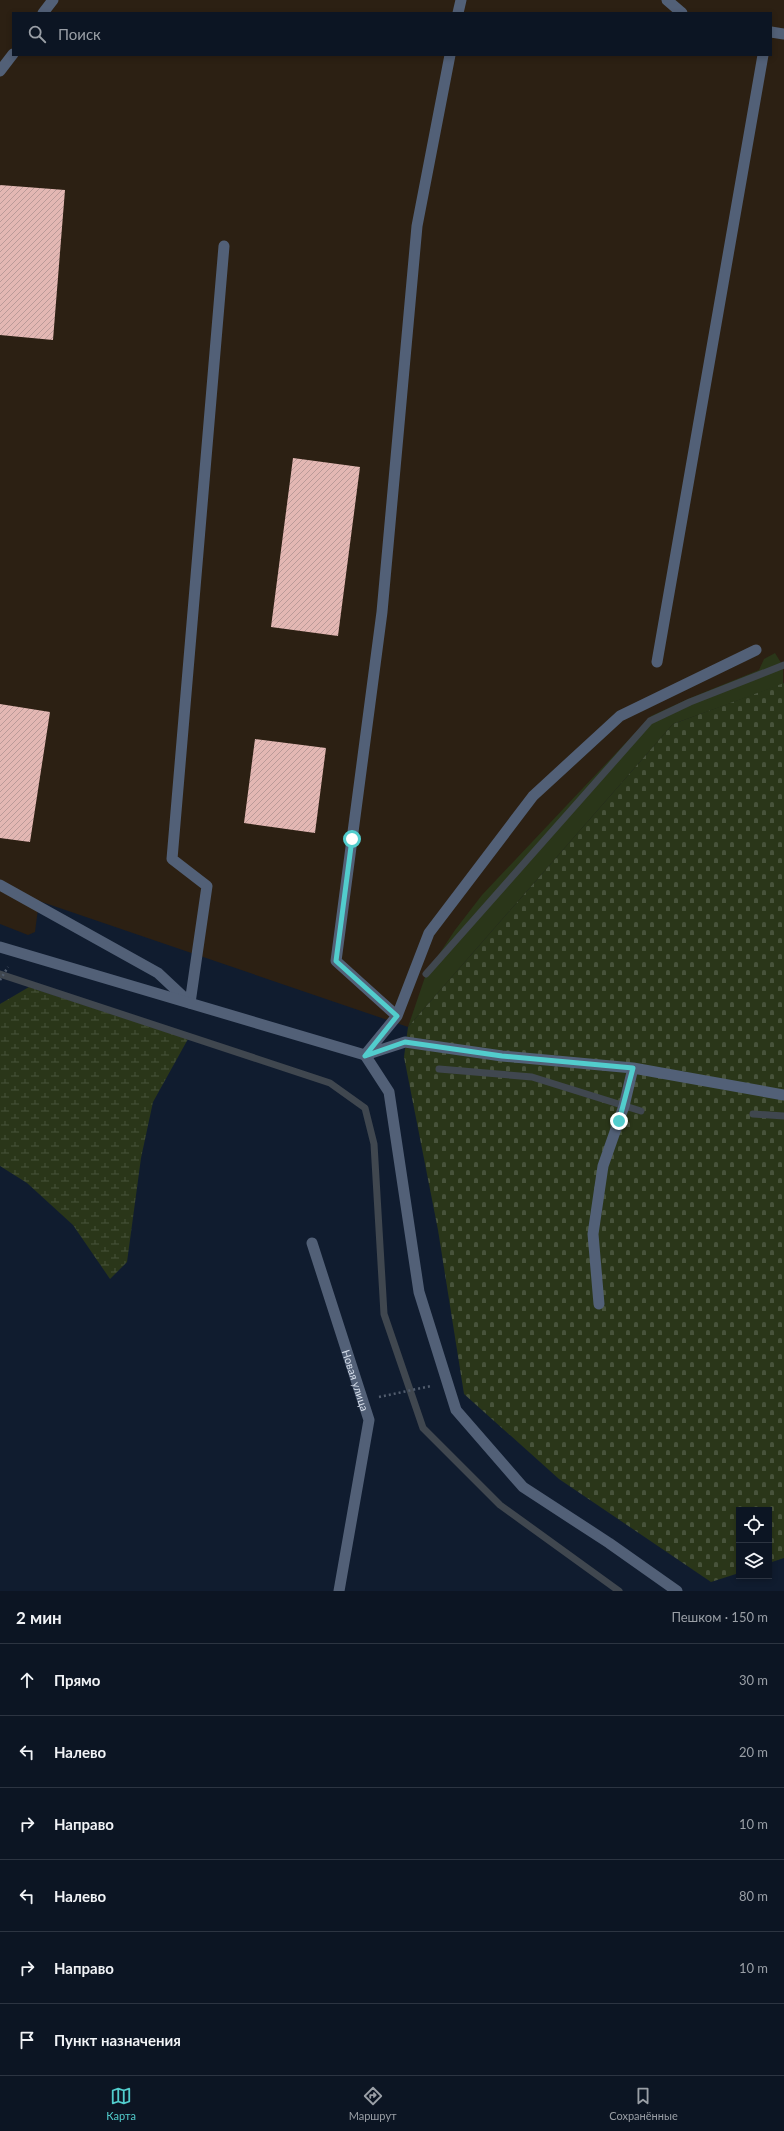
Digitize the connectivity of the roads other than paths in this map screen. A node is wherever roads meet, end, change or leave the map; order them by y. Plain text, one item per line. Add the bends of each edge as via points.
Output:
1 (53, 0) edge
2 (461, 0) edge
3 (667, 0) edge
4 (44, 12) edge
5 (458, 12) edge
6 (681, 12) edge
7 (772, 32) edge
8 (784, 34) edge
9 (12, 55) edge
10 (450, 56) edge
11 (763, 56) edge
12 (0, 71) edge
13 (224, 246) dead end
14 (756, 650) dead end
15 (657, 662) dead end
16 (0, 884) edge
17 (0, 947) edge
18 (190, 1003) junction
19 (397, 1016) junction
20 (365, 1056) junction
21 (633, 1068) junction
22 (784, 1095) edge
23 (312, 1243) dead end
24 (599, 1304) dead end
25 (339, 1591) edge
26 (677, 1591) edge

1 - 4 street
2 - 5 street
3 - 6 street
7 - 8 street
9 - 12 street
10 - 19 street via 417,226 382,612 336,961
11 - 15 street
13 - 18 street via 172,859 206,886
14 - 19 street via 620,716 533,796 429,934
16 - 18 street via 158,973
17 - 18 street
18 - 20 street
19 - 20 street
20 - 21 street via 405,1042 502,1056
20 - 26 street via 389,1092 419,1292 456,1410 523,1487
21 - 22 street
21 - 24 street via 624,1106 603,1166 593,1234
23 - 25 street, Новая улица via 369,1420

